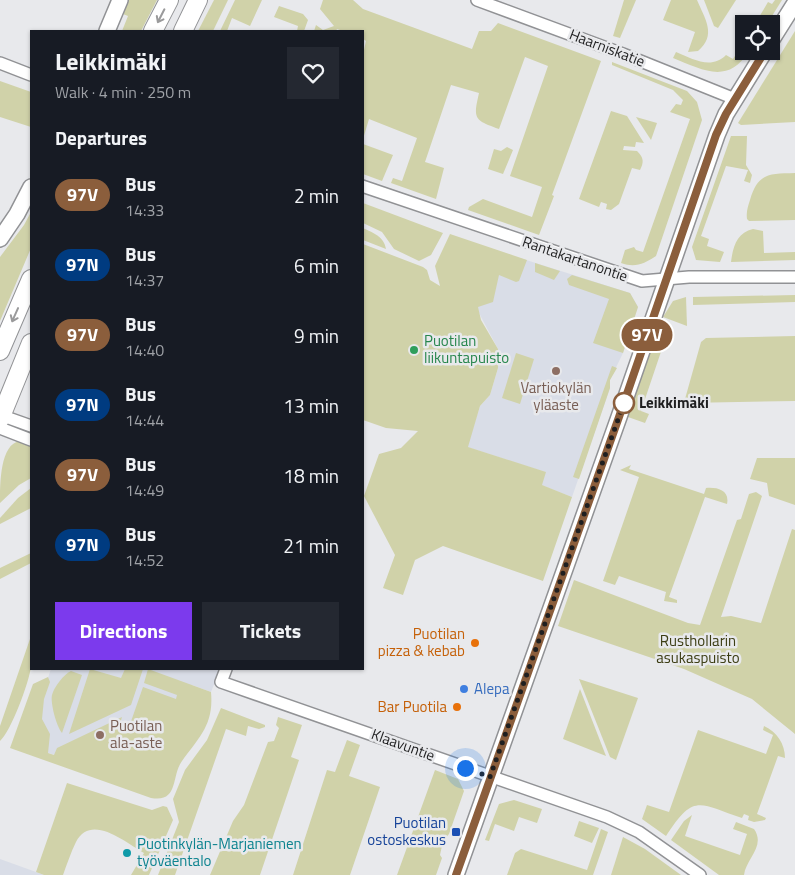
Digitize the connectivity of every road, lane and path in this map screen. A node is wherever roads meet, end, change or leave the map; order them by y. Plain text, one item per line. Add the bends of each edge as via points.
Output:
1 (120, 0) edge
2 (169, 0) edge
3 (198, 0) edge
4 (477, 0) edge
5 (795, 3) edge
6 (780, 27) edge
7 (107, 30) edge
8 (154, 30) edge
9 (183, 30) edge
10 (759, 60) edge
11 (0, 63) edge
12 (30, 75) edge
13 (735, 99) junction
14 (364, 187) edge
15 (30, 189) edge
16 (0, 239) edge
17 (795, 276) edge
18 (665, 280) junction
19 (30, 281) edge
20 (30, 345) edge
21 (0, 351) edge
22 (0, 419) edge
23 (30, 426) edge
24 (30, 439) edge
25 (226, 670) edge
26 (490, 777) junction
27 (456, 875) edge
28 (700, 875) edge

1 - 7 main road
2 -> 8 main road
3 - 9 main road
4 - 13 street, Haarniskatie via 620,52
5 - 6 main road
10 - 13 main road
11 - 12 street
13 - 18 main road via 716,135
14 - 18 street, Rantakartanontie via 642,281
15 - 16 main road
17 - 18 street, Rantakartanontie
18 - 26 main road
19 -> 21 main road
20 - 22 main road
22 - 23 street
22 - 24 street
25 - 26 street, Klaavuntie via 221,682
26 - 27 main road
26 - 28 street, Klaavuntie via 616,821 664,848

